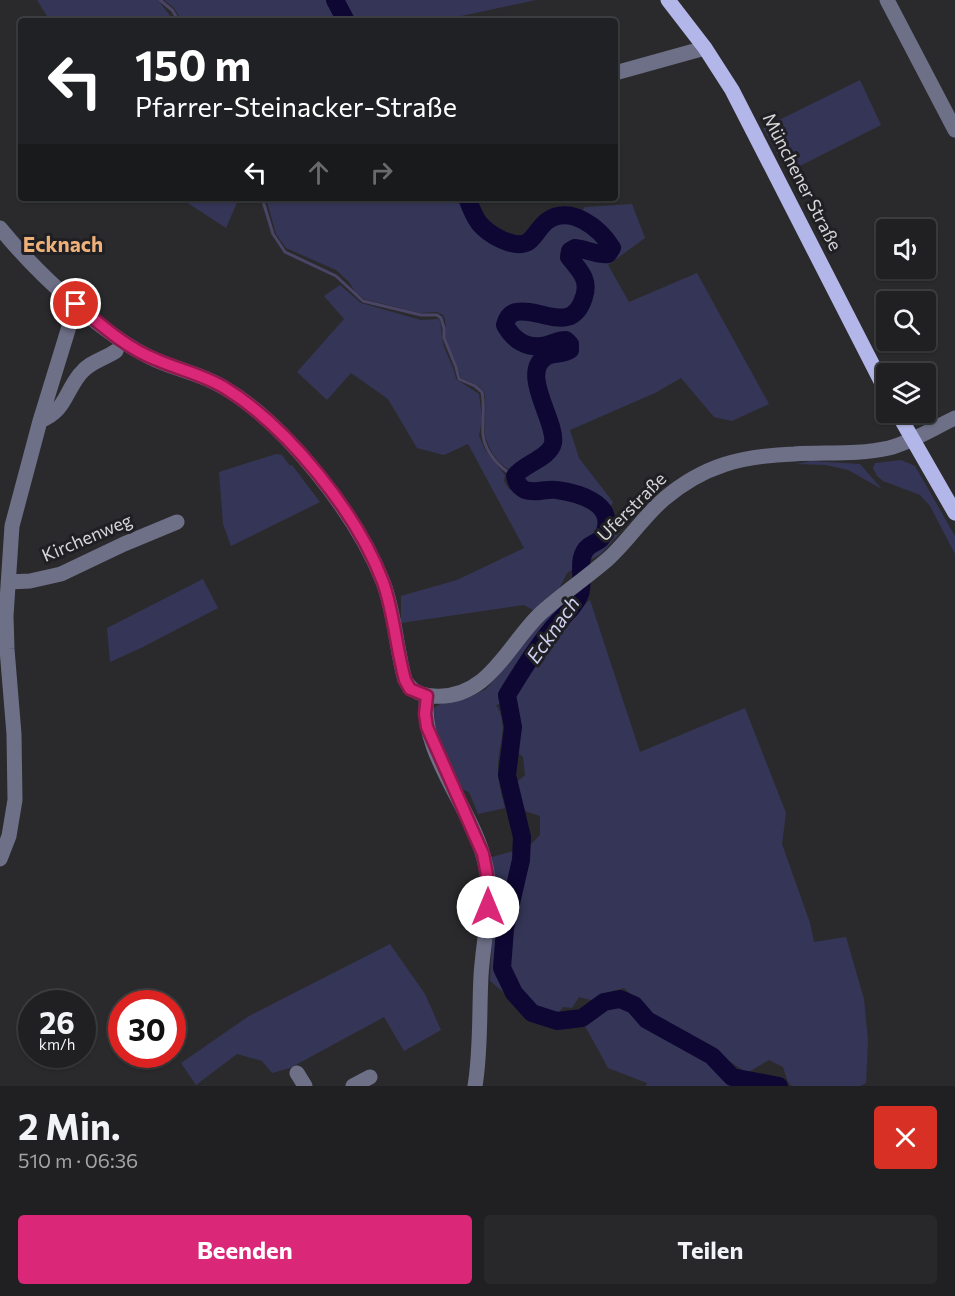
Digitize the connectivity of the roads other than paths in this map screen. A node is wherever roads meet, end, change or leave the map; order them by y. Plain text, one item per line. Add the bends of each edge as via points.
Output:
1 (668, 0) edge
2 (888, 0) edge
3 (705, 48) junction
4 (618, 72) edge
5 (955, 130) edge
6 (0, 228) edge
7 (76, 304) junction
8 (116, 351) dead end
9 (876, 371) edge
10 (955, 418) edge
11 (40, 421) junction
12 (903, 423) edge
13 (911, 439) junction
14 (955, 513) edge
15 (177, 522) dead end
16 (6, 527) edge
17 (9, 582) junction
18 (427, 696) junction
19 (0, 859) edge
20 (370, 1077) dead end
21 (353, 1086) edge
22 (475, 1086) edge

1 - 3 main road, Münchener Straße
2 - 5 street
3 - 4 street
3 - 9 main road, Münchener Straße via 749,121
6 - 7 street
7 - 11 street
7 - 18 street via 126,344 224,387 255,409 290,443 329,488 367,549 383,583 405,680 410,689
8 - 11 street via 87,367 63,405
10 - 13 street, Uferstraße
11 - 16 street
12 - 13 main road
13 - 14 main road
13 - 18 street, Uferstraße via 866,452 768,456 718,465 686,482 662,501 608,558 539,615 482,681 450,696
15 - 17 street, Kirchenweg via 61,574
16 - 17 street
17 - 19 street via 7,649 15,800 9,836
18 - 22 street via 427,727 475,833 486,867 488,907
20 - 21 street

